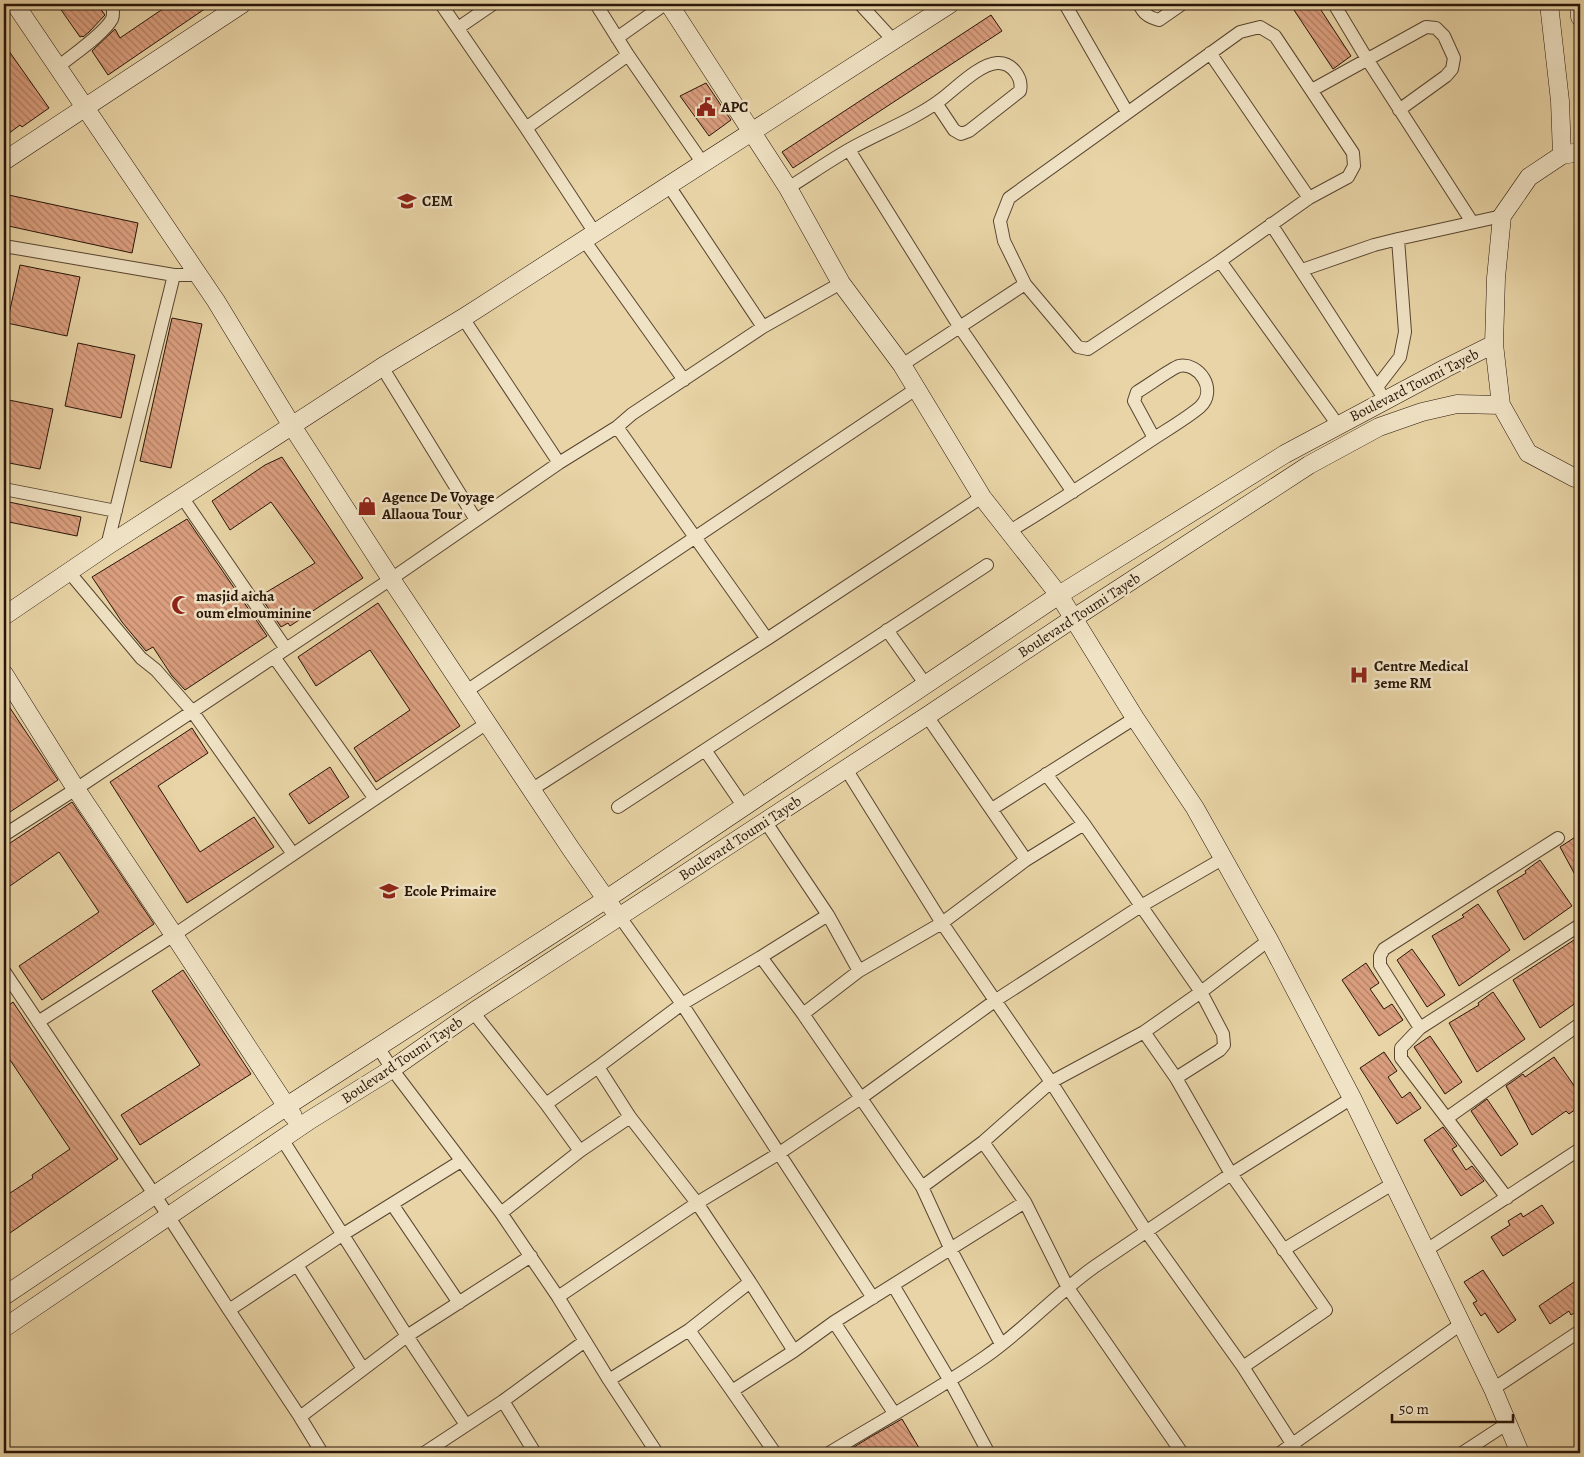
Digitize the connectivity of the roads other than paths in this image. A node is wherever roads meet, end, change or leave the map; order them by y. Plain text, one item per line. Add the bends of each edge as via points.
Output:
1 (15, 4) edge
2 (112, 4) edge
3 (242, 4) edge
4 (442, 4) edge
5 (493, 4) edge
6 (596, 4) edge
7 (665, 4) edge
8 (669, 4) edge
9 (860, 4) edge
10 (950, 4) edge
11 (1065, 4) edge
12 (1139, 4) edge
13 (1182, 4) edge
14 (1334, 4) edge
15 (1549, 4) edge
16 (1579, 4) edge
17 (1580, 17) edge
18 (458, 28) junction
19 (617, 38) junction
20 (893, 40) junction
21 (1210, 53) junction
22 (628, 55) junction
23 (1367, 59) junction
24 (58, 67) junction
25 (1312, 90) junction
26 (936, 104) junction
27 (85, 108) junction
28 (1399, 110) junction
29 (1127, 112) junction
30 (526, 128) junction
31 (752, 131) junction
32 (849, 150) junction
33 (1580, 152) edge
34 (1562, 155) junction
35 (4, 161) edge
36 (702, 162) junction
37 (669, 186) junction
38 (788, 188) junction
39 (1309, 198) junction
40 (1502, 216) junction
41 (1472, 222) junction
42 (1271, 224) junction
43 (589, 236) junction
44 (1398, 238) junction
45 (4, 246) edge
46 (1220, 261) junction
47 (1302, 270) junction
48 (174, 275) junction
49 (198, 276) junction
50 (841, 283) junction
51 (1025, 284) junction
52 (463, 318) junction
53 (959, 326) junction
54 (763, 327) junction
55 (1494, 344) junction
56 (902, 365) junction
57 (382, 367) junction
58 (684, 380) junction
59 (916, 389) junction
60 (1381, 394) junction
61 (1501, 405) junction
62 (1338, 425) junction
63 (292, 426) junction
64 (617, 427) junction
65 (1154, 438) junction
66 (559, 463) junction
67 (1579, 481) edge
68 (4, 489) edge
69 (1073, 492) junction
70 (182, 497) junction
71 (982, 497) junction
72 (116, 511) junction
73 (476, 520) junction
74 (1010, 530) junction
75 (696, 537) junction
76 (107, 546) junction
77 (987, 565) dead end
78 (69, 572) junction
79 (391, 580) junction
80 (1059, 595) junction
81 (4, 616) edge
82 (1074, 618) junction
83 (887, 630) junction
84 (767, 639) junction
85 (286, 649) junction
86 (274, 657) junction
87 (4, 674) edge
88 (926, 685) junction
89 (465, 692) junction
90 (192, 711) junction
91 (927, 716) junction
92 (1135, 718) junction
93 (487, 723) junction
94 (705, 750) junction
95 (846, 769) junction
96 (1046, 774) junction
97 (76, 789) junction
98 (531, 790) junction
99 (375, 798) junction
100 (618, 807) dead end
101 (744, 807) junction
102 (992, 809) junction
103 (765, 821) junction
104 (1084, 824) junction
105 (4, 835) edge
106 (1558, 838) dead end
107 (293, 854) junction
108 (1224, 858) junction
109 (1026, 860) junction
110 (605, 900) junction
111 (1141, 906) junction
112 (828, 914) junction
113 (620, 916) junction
114 (942, 923) junction
115 (1580, 924) edge
116 (174, 935) junction
117 (1269, 940) junction
118 (761, 957) junction
119 (4, 971) edge
120 (859, 971) junction
121 (1201, 992) junction
122 (996, 1000) junction
123 (682, 1004) junction
124 (473, 1012) junction
125 (803, 1014) junction
126 (38, 1022) junction
127 (1580, 1024) edge
128 (1420, 1028) junction
129 (1144, 1032) junction
130 (378, 1047) junction
131 (598, 1067) junction
132 (392, 1069) junction
133 (1176, 1078) junction
134 (1051, 1082) junction
135 (862, 1098) junction
136 (1352, 1098) junction
137 (546, 1104) junction
138 (287, 1106) junction
139 (630, 1117) junction
140 (1447, 1118) junction
141 (300, 1127) junction
142 (282, 1139) junction
143 (983, 1142) junction
144 (1580, 1150) edge
145 (580, 1151) junction
146 (778, 1154) junction
147 (461, 1161) junction
148 (1231, 1174) junction
149 (1394, 1183) junction
150 (922, 1187) junction
151 (154, 1194) junction
152 (1507, 1198) junction
153 (1025, 1202) junction
154 (697, 1203) junction
155 (392, 1204) junction
156 (501, 1212) junction
157 (168, 1216) junction
158 (1146, 1231) junction
159 (342, 1235) junction
160 (951, 1250) junction
161 (1283, 1250) junction
162 (1425, 1251) junction
163 (531, 1256) junction
164 (298, 1265) junction
165 (750, 1282) junction
166 (893, 1285) junction
167 (1068, 1288) junction
168 (4, 1296) edge
169 (558, 1297) junction
170 (873, 1298) junction
171 (459, 1303) junction
172 (229, 1310) junction
173 (834, 1322) junction
174 (1461, 1324) junction
175 (5, 1326) edge
176 (689, 1330) junction
177 (1580, 1331) edge
178 (407, 1336) junction
179 (585, 1341) junction
180 (1001, 1344) junction
181 (794, 1351) junction
182 (1244, 1367) junction
183 (363, 1369) junction
184 (608, 1380) junction
185 (950, 1381) junction
186 (1493, 1389) junction
187 (732, 1391) junction
188 (503, 1401) junction
189 (894, 1413) junction
190 (300, 1416) junction
191 (1508, 1423) junction
192 (466, 1425) junction
193 (1296, 1449) edge
194 (987, 1450) dead end
195 (322, 1453) edge
196 (424, 1453) edge
197 (535, 1453) edge
198 (657, 1453) edge
199 (776, 1453) edge
200 (829, 1453) edge
201 (1182, 1453) edge
202 (1280, 1453) edge
203 (1462, 1453) edge
204 (1520, 1453) edge

1 - 24 main road
2 - 24 street via 112,20
3 - 27 main road
4 - 18 street
5 - 18 street
6 - 19 street
7 - 19 street
8 - 31 main road
9 - 20 street
10 - 20 main road
11 - 29 street
12 - 13 street via 1149,17 1159,20
14 - 23 street
15 - 34 main road via 1560,101
16 - 17 main road
18 - 30 street
19 - 22 street
20 - 31 main road
21 - 25 street via 1240,32 1260,27 1275,36
21 - 29 street
21 - 39 street
22 - 30 street
22 - 36 street
23 - 25 street
23 - 28 street
23 - 28 street via 1426,27 1436,28 1444,36 1454,58 1452,69
24 - 27 main road
25 - 39 street via 1353,153 1354,166 1348,177
26 - 26 street via 973,74 996,63 1008,65 1022,85 1020,91 969,132 961,134 954,130
26 - 32 street
27 - 35 main road
27 - 49 main road
28 - 41 street
29 - 51 street via 1008,198 1000,221 1004,241
30 - 43 street
31 - 36 main road
31 - 38 main road
32 - 38 street
32 - 53 street
33 - 34 main road
34 - 40 main road via 1529,177
36 - 37 main road
37 - 43 main road
37 - 54 street
38 - 50 main road
39 - 42 street
40 - 41 street
40 - 55 main road
41 - 44 street
42 - 46 street
42 - 47 street
43 - 52 main road
43 - 58 street
44 - 47 street
44 - 60 street via 1405,332 1400,358
45 - 48 street
46 - 51 street via 1088,348 1078,347
46 - 62 street
47 - 60 street
48 - 49 street
48 - 72 street
49 - 63 main road
50 - 54 street
50 - 56 main road
51 - 53 street
52 - 57 main road
52 - 66 street
53 - 56 street
53 - 69 street
54 - 58 street
55 - 60 main road, Boulevard Toumi Tayeb
55 - 61 main road
56 - 59 main road
57 - 63 main road
57 - 73 street
58 - 64 street
59 - 71 main road
59 - 75 street
60 - 62 main road, Boulevard Toumi Tayeb
61 - 67 main road via 1528,452
61 - 82 main road, Boulevard Toumi Tayeb via 1457,404 1379,427 1309,465
62 - 80 main road, Boulevard Toumi Tayeb via 1285,454
63 - 70 main road
63 - 79 main road
64 - 66 street
64 - 75 street
65 - 65 street via 1208,398 1209,389 1199,373 1190,367 1179,366 1135,396 1134,401
65 - 69 street
66 - 73 street
68 - 72 street
69 - 74 street
70 - 76 main road
70 - 85 street
71 - 74 main road
71 - 84 street
72 - 76 street
73 - 79 street
74 - 80 main road
75 - 84 street
75 - 89 street
76 - 78 main road
77 - 83 street
78 - 81 main road
78 - 90 street via 141,658
79 - 85 street
79 - 89 main road
80 - 82 main road
80 - 88 main road, Boulevard Toumi Tayeb
82 - 91 main road, Boulevard Toumi Tayeb
82 - 92 main road
83 - 88 street
83 - 94 street
84 - 98 street
85 - 86 street
86 - 90 street
86 - 99 street
87 - 97 main road
88 - 101 main road, Boulevard Toumi Tayeb
89 - 93 main road
90 - 97 street
90 - 107 street
91 - 95 main road, Boulevard Toumi Tayeb
91 - 102 street
92 - 96 street
92 - 108 main road
93 - 98 main road
93 - 99 street
94 - 100 street
94 - 101 street
95 - 103 main road, Boulevard Toumi Tayeb
95 - 114 street
96 - 102 street
96 - 104 street
97 - 105 street
97 - 116 main road
98 - 110 main road
99 - 107 street
101 - 110 main road, Boulevard Toumi Tayeb
102 - 109 street
103 - 112 street
103 - 113 main road, Boulevard Toumi Tayeb
104 - 109 street
104 - 111 street
106 - 128 street via 1384,949 1380,964
107 - 116 street
108 - 111 street
108 - 117 main road
109 - 114 street
110 - 113 main road
110 - 130 main road, Boulevard Toumi Tayeb
111 - 121 street
111 - 122 street
112 - 118 street
112 - 120 street
113 - 123 street
113 - 124 main road, Boulevard Toumi Tayeb
114 - 120 street
114 - 122 street
115 - 128 street
116 - 126 street
116 - 138 main road
117 - 121 street
117 - 136 main road
118 - 123 street
118 - 125 street
119 - 126 street
120 - 125 street
121 - 129 street
121 - 133 street via 1223,1034 1224,1045
122 - 134 street
122 - 135 street
123 - 131 street
123 - 146 street
124 - 132 main road, Boulevard Toumi Tayeb
124 - 137 street
125 - 135 street
126 - 151 street
127 - 140 street
128 - 140 street via 1401,1048 1402,1058
129 - 133 street
129 - 134 street
130 - 132 street
130 - 138 main road, Boulevard Toumi Tayeb
131 - 137 street
131 - 139 street
132 - 141 main road, Boulevard Toumi Tayeb
132 - 147 street
133 - 148 street
134 - 143 street
134 - 158 street
135 - 146 street
135 - 150 street
136 - 148 street
136 - 149 main road
137 - 145 street
138 - 141 main road
138 - 151 main road, Boulevard Toumi Tayeb
139 - 145 street
139 - 154 street
140 - 152 street
141 - 142 main road, Boulevard Toumi Tayeb
142 - 157 main road, Boulevard Toumi Tayeb
142 - 159 street
143 - 150 street
143 - 153 street
144 - 152 street
145 - 156 street
146 - 154 street
146 - 170 street
147 - 155 street
147 - 156 street
148 - 158 street
148 - 161 street
149 - 161 street
149 - 162 main road
150 - 160 street
151 - 157 street
151 - 168 main road, Boulevard Toumi Tayeb
152 - 162 street
153 - 160 street
153 - 167 street
154 - 165 street
154 - 169 street
155 - 159 street
155 - 171 street
156 - 163 street
157 - 172 street
157 - 175 main road, Boulevard Toumi Tayeb
158 - 167 street
158 - 182 street
159 - 164 street
159 - 178 street
160 - 166 street
160 - 180 street
161 - 182 street via 1326,1310
162 - 174 main road
163 - 169 street
163 - 171 street
164 - 172 street
164 - 183 street
165 - 176 street
165 - 181 street
166 - 170 street
166 - 185 street
167 - 180 street
167 - 201 street
169 - 179 street
170 - 173 street
171 - 178 street
172 - 190 street
173 - 181 street
173 - 189 street
174 - 186 main road
174 - 193 street
176 - 184 street
176 - 187 street
177 - 186 street
178 - 183 street
178 - 192 street
179 - 184 street
179 - 188 street
180 - 185 street
181 - 187 street
182 - 193 street
183 - 190 street
184 - 198 street
185 - 189 street
185 - 194 street
186 - 191 main road
187 - 199 street
188 - 192 street
188 - 197 street
189 - 200 street
190 - 195 street
191 - 203 street
191 - 204 main road
192 - 196 street
193 - 202 street

